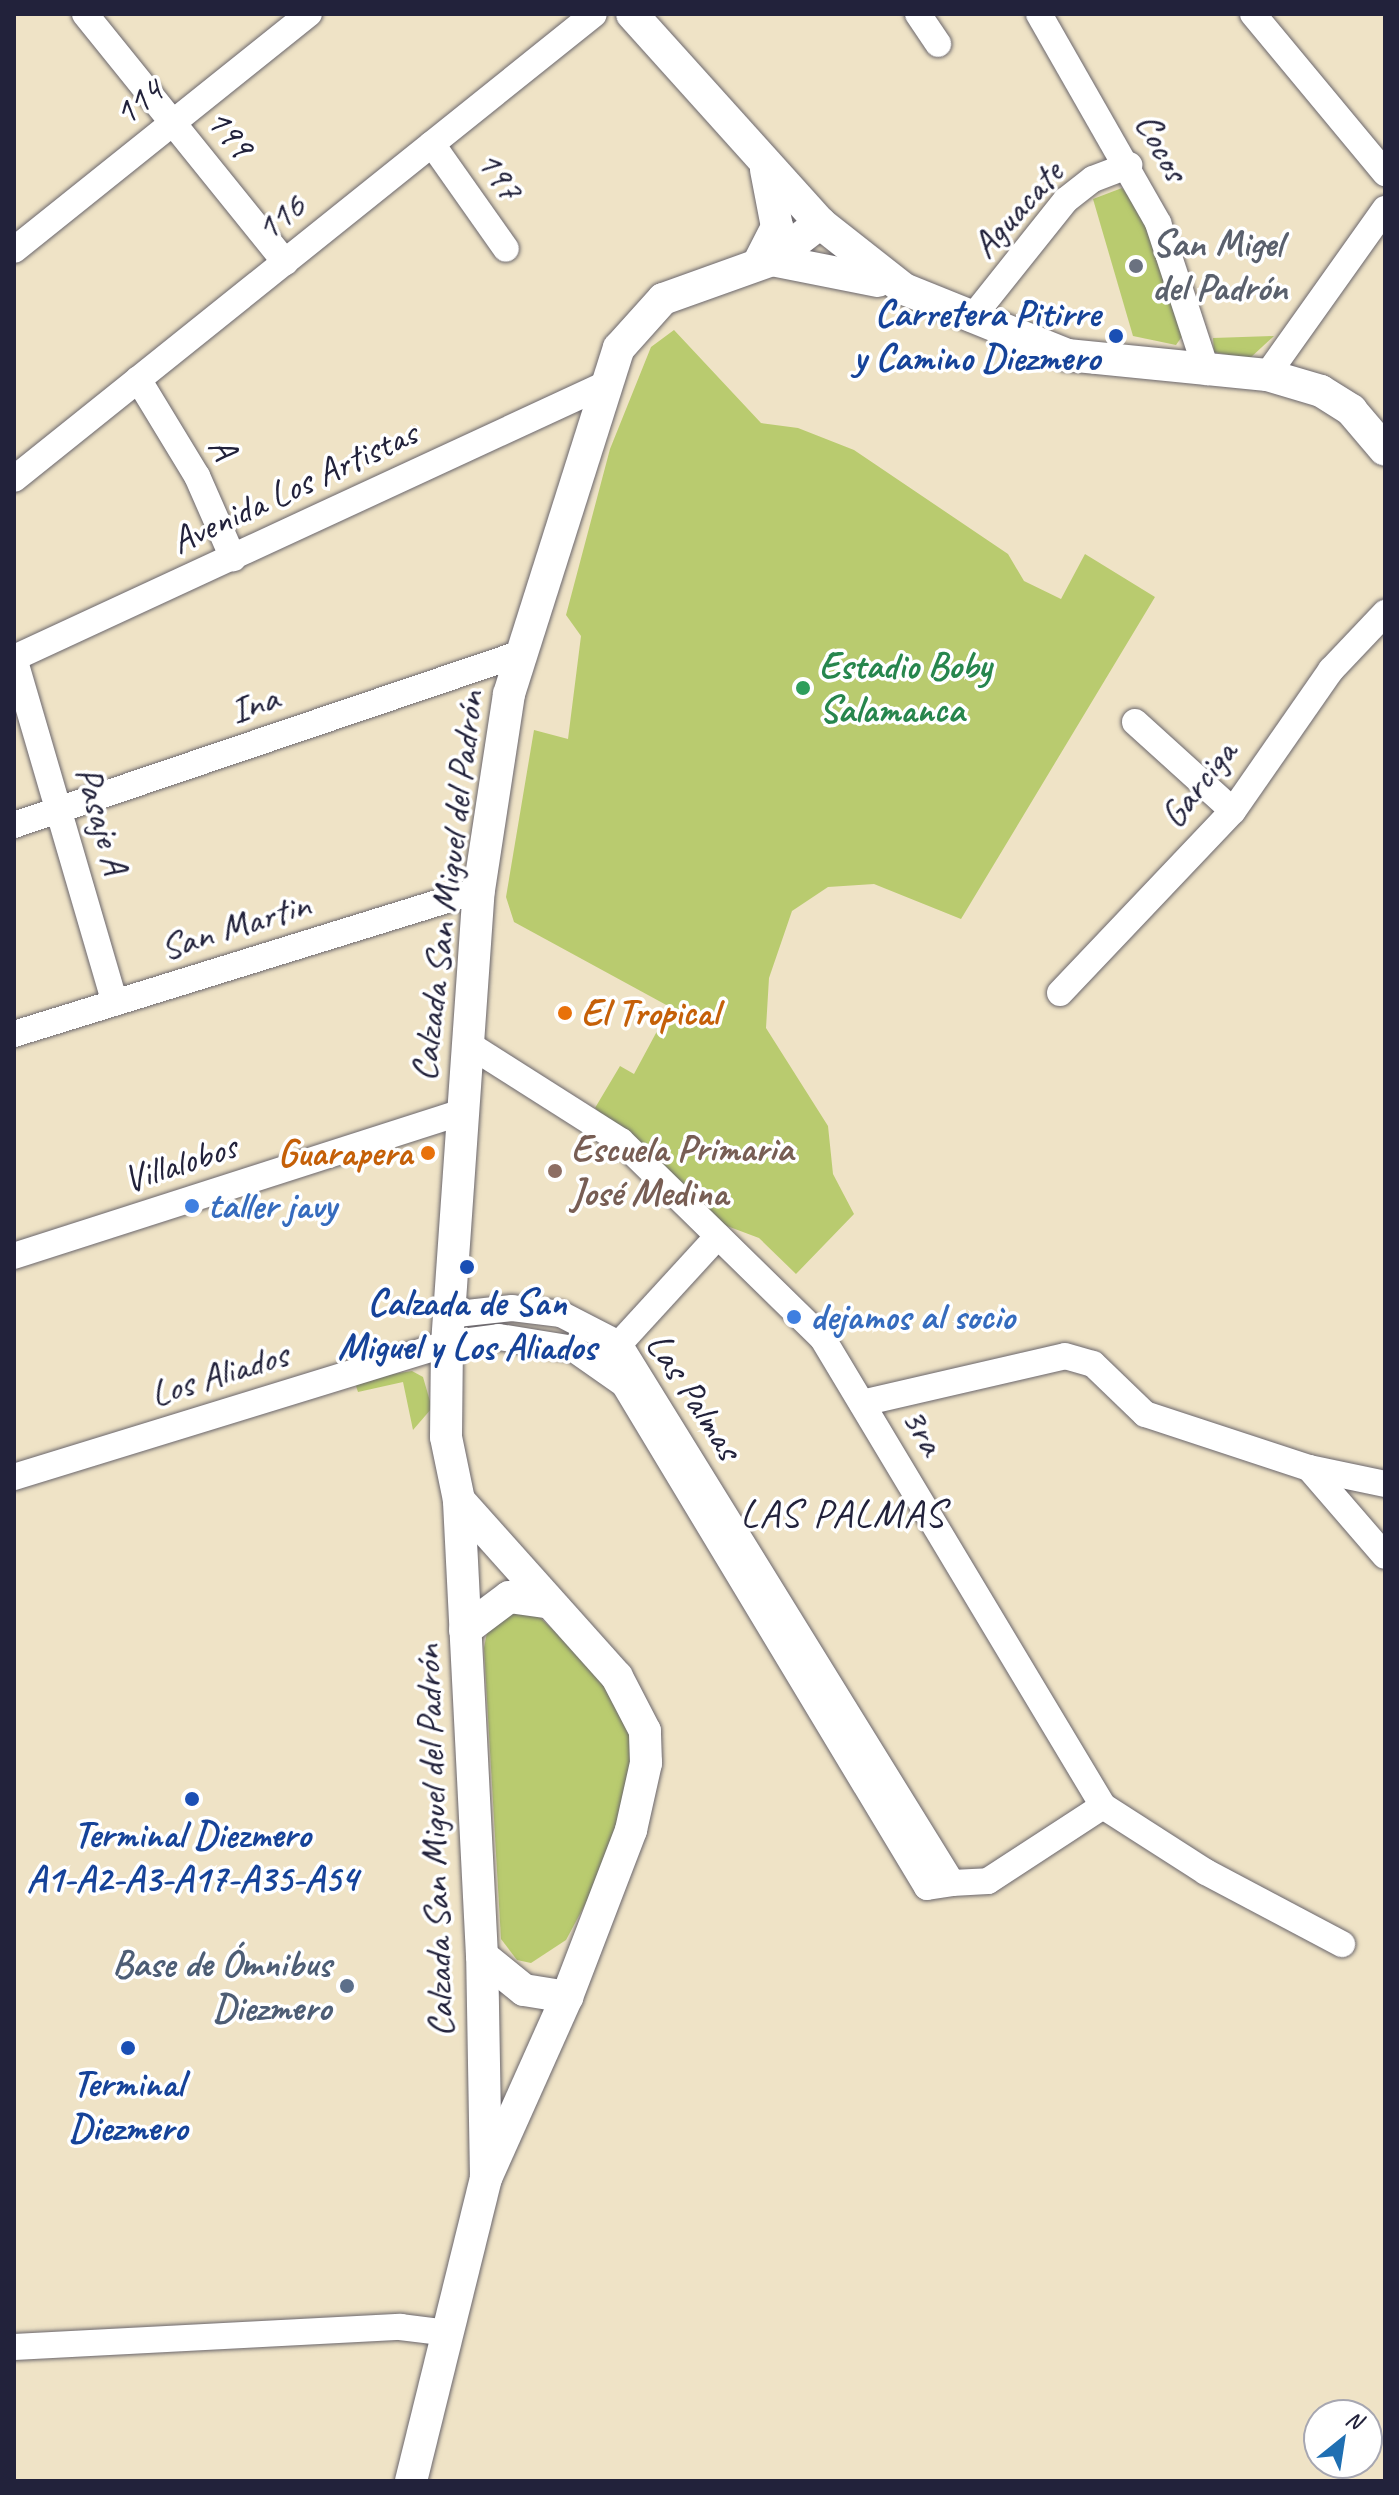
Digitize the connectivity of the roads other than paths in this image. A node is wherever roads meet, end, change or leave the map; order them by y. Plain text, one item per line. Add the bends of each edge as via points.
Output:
1 (85, 14) edge
2 (309, 14) edge
3 (594, 14) edge
4 (918, 14) edge
5 (1039, 14) edge
6 (638, 16) edge
7 (1262, 17) edge
8 (938, 44) dead end
9 (173, 123) junction
10 (432, 144) junction
11 (762, 160) junction
12 (1129, 165) junction
13 (1385, 173) edge
14 (1385, 209) edge
15 (820, 223) junction
16 (506, 249) dead end
17 (14, 250) edge
18 (285, 262) junction
19 (765, 262) junction
20 (904, 289) junction
21 (971, 319) junction
22 (1207, 372) junction
23 (1267, 375) junction
24 (138, 379) junction
25 (606, 384) junction
26 (1385, 450) edge
27 (14, 479) edge
28 (233, 558) junction
29 (1385, 613) edge
30 (519, 654) junction
31 (14, 658) edge
32 (1135, 722) dead end
33 (60, 810) junction
34 (1233, 811) junction
35 (14, 825) edge
36 (479, 890) junction
37 (1060, 993) dead end
38 (115, 1003) junction
39 (14, 1034) edge
40 (468, 1044) junction
41 (460, 1113) junction
42 (718, 1236) junction
43 (14, 1256) edge
44 (448, 1329) junction
45 (619, 1344) junction
46 (601, 1363) junction
47 (862, 1403) junction
48 (1309, 1468) junction
49 (14, 1477) edge
50 (1385, 1484) edge
51 (459, 1500) junction
52 (1385, 1556) edge
53 (545, 1602) junction
54 (465, 1630) junction
55 (1103, 1806) junction
56 (952, 1883) junction
57 (1342, 1944) dead end
58 (482, 1956) junction
59 (567, 1997) junction
60 (486, 2178) junction
61 (448, 2333) junction
62 (14, 2347) edge
63 (411, 2481) edge

1 - 9 street, 199
2 - 9 street, 114
3 - 10 street, 116
4 - 8 street
5 - 12 street, Cocos
6 - 11 main road
7 - 13 street
9 - 17 street, 114
9 - 18 street, 199
10 - 16 street, 197
10 - 18 street, 116
11 - 15 main road
11 - 19 main road via 778,204
12 - 21 street, Aguacate via 1093,179 1066,200
12 - 22 street, Cocos via 1158,223
14 - 23 street
15 - 19 main road, Calzada San Miguel del Padrón
15 - 20 main road via 861,262
18 - 24 street, 116
19 - 20 main road
19 - 25 main road, Calzada San Miguel del Padrón via 683,288 642,316
20 - 21 main road
21 - 22 main road via 1067,355
22 - 23 main road
23 - 26 main road via 1321,391 1351,410
24 - 27 street, 116
24 - 28 street, A via 197,476
25 - 28 street, Avenida Los Artistas
25 - 30 main road, Calzada San Miguel del Padrón
28 - 31 street, Avenida Los Artistas
29 - 34 street, Garciga via 1331,670
30 - 33 street, Ina
30 - 36 main road, Calzada San Miguel del Padrón
31 - 33 street, Pasaje A
32 - 34 street
33 - 35 street, Ina
33 - 38 street, Pasaje A
34 - 37 street, Garciga
36 - 38 street, San Martin
36 - 40 main road, Calzada San Miguel del Padrón
38 - 39 street, San Martin
40 - 41 main road, Calzada San Miguel del Padrón
40 - 42 street, 3ra via 582,1111
41 - 43 street, Villalobos
41 - 44 main road, Calzada San Miguel del Padrón
42 - 45 street
42 - 47 street, 3ra via 823,1339
44 - 45 street, Las Palmas via 512,1308 561,1314
44 - 46 street, Las Palmas via 574,1349
44 - 49 street, Los Aliados
44 - 51 main road, Calzada San Miguel del Padrón via 446,1437
45 - 46 street
45 - 56 street, Las Palmas
46 - 56 street, Las Palmas via 624,1384 927,1887
47 - 48 street via 1065,1356 1093,1364 1145,1414
47 - 55 street, 3ra
48 - 50 street
48 - 52 street
51 - 53 main road, Calzada San Miguel del Padrón
51 - 54 main road, Calzada San Miguel del Padrón
53 - 54 main road via 509,1597
53 - 59 main road, Calzada San Miguel del Padrón via 617,1677 645,1731 646,1763 631,1830
54 - 58 main road, Calzada San Miguel del Padrón
55 - 56 street, Las Palmas via 988,1881
55 - 57 street, 3ra via 1206,1872
58 - 59 main road via 524,1990
58 - 60 main road, Calzada San Miguel del Padrón
59 - 60 main road, Calzada San Miguel del Padrón
60 - 61 main road, Calzada San Miguel del Padrón
61 - 62 street via 400,2327
61 - 63 main road, Calzada San Miguel del Padrón

